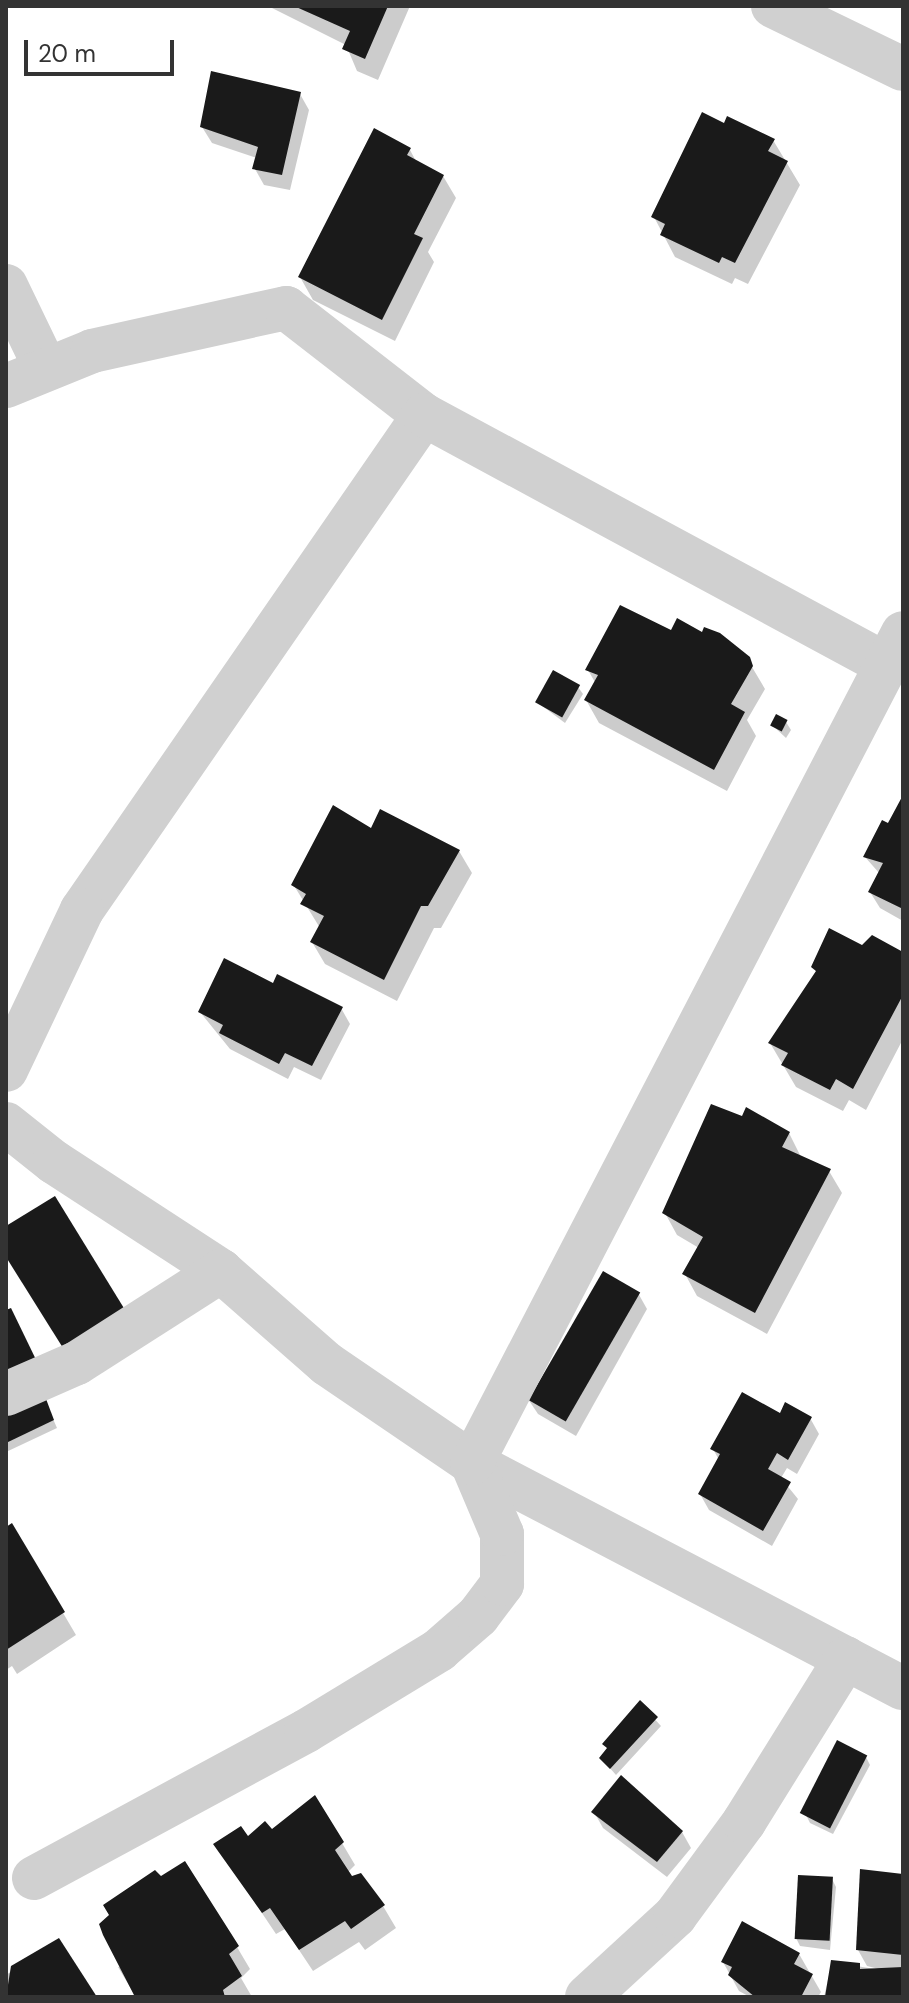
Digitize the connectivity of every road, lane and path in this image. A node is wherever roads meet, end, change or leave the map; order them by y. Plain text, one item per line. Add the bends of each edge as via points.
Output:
1 (773, 6) edge
2 (903, 69) edge
3 (6, 286) edge
4 (45, 367) junction
5 (6, 386) edge
6 (424, 415) junction
7 (895, 649) edge
8 (6, 1070) edge
9 (6, 1124) edge
10 (221, 1271) junction
11 (6, 1394) edge
12 (472, 1463) junction
13 (846, 1658) junction
14 (903, 1688) edge
15 (34, 1878) dead end
16 (587, 1997) edge

1 - 2 street
3 - 4 street
4 - 5 street
4 - 6 street via 92,351 286,308
6 - 7 street
6 - 8 street via 82,910
7 - 12 street
9 - 10 street via 137,1219
10 - 11 street via 77,1363
10 - 12 street via 327,1364
12 - 13 street
12 - 15 street via 502,1534 502,1584 478,1616 439,1650 318,1723
13 - 14 street
13 - 16 street via 744,1822 675,1916

